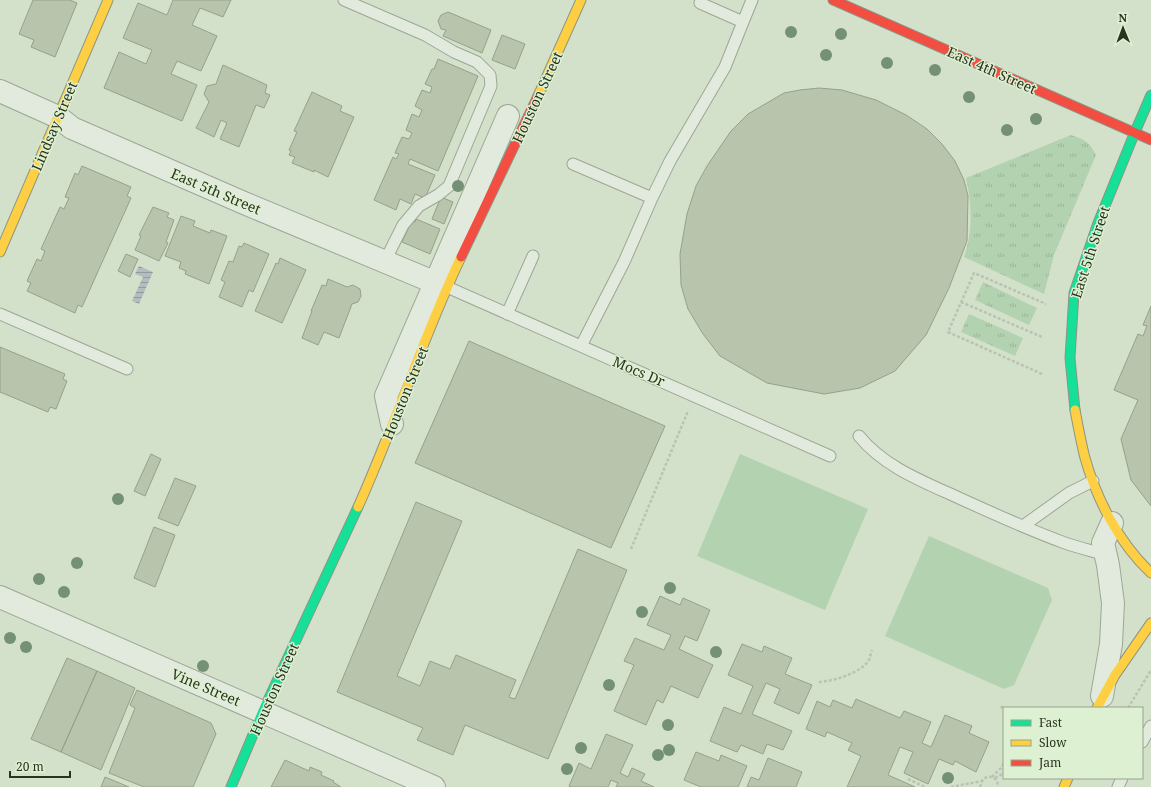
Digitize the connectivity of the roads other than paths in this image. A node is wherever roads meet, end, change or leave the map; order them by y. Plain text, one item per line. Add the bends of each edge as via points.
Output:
1 (108, 0) edge
2 (581, 0) edge
3 (752, 0) edge
4 (833, 0) edge
5 (349, 1) edge
6 (700, 4) dead end
7 (743, 22) junction
8 (0, 91) edge
9 (1151, 95) edge
10 (508, 116) dead end
11 (58, 117) junction
12 (1135, 132) junction
13 (1151, 140) edge
14 (573, 164) dead end
15 (652, 198) junction
16 (0, 252) edge
17 (533, 256) dead end
18 (385, 262) junction
19 (442, 285) junction
20 (0, 314) edge
21 (507, 314) junction
22 (581, 346) junction
23 (127, 369) dead end
24 (392, 424) joint
25 (859, 436) dead end
26 (830, 456) dead end
27 (1093, 481) junction
28 (1112, 523) junction
29 (1023, 526) junction
30 (1106, 555) junction
31 (1151, 573) edge
32 (0, 597) edge
33 (1151, 623) edge
34 (1100, 703) edge
35 (263, 711) junction
36 (1151, 726) edge
37 (1143, 740) edge
38 (231, 787) edge
39 (434, 787) edge

1 - 11 street, Lindsay Street
2 - 19 street, Houston Street via 530,113
3 - 7 lane
4 - 12 street, East 4th Street
5 - 18 lane via 425,35 477,62 490,75 491,86 449,186 419,206 402,224
6 - 7 lane
7 - 15 lane via 725,67 670,161
8 - 11 street, East 5th Street
9 - 12 street, East 5th Street
10 - 19 street
11 - 16 street, Lindsay Street
11 - 18 street, East 5th Street via 72,128
12 - 13 street, East 4th Street
12 - 27 street, East 5th Street via 1098,223 1074,293 1070,358 1074,405 1085,458
14 - 15 lane
15 - 22 lane via 624,262
17 - 21 lane
18 - 19 street, East 5th Street
19 - 21 lane, Mocs Dr
19 - 24 street via 386,396
20 - 23 lane
21 - 22 lane, Mocs Dr
22 - 26 lane, Mocs Dr
24 - 35 street, Houston Street via 376,466
25 - 29 lane via 882,457 918,480
27 - 28 street, East 5th Street
27 - 29 lane via 1069,493
28 - 30 street via 1103,543
28 - 31 street, East 5th Street via 1137,560
29 - 30 lane via 1067,544
30 - 34 street via 1111,583 1112,617 1108,663
32 - 35 street, Vine Street
33 - 34 street
35 - 38 street, Houston Street
35 - 39 street, Vine Street
36 - 37 lane

